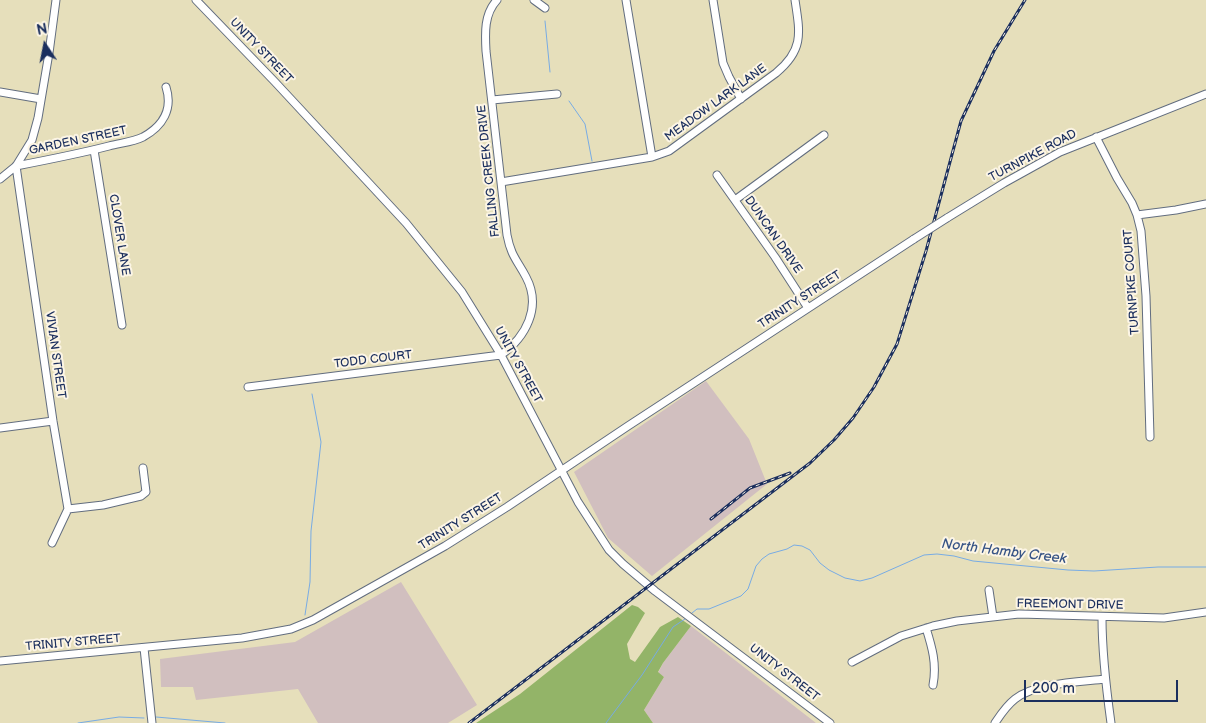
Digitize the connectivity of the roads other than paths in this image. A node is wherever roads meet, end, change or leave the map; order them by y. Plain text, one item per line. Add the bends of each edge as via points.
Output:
1 (56, 0) edge
2 (196, 0) edge
3 (497, 0) edge
4 (534, 0) edge
5 (626, 0) edge
6 (713, 0) edge
7 (795, 0) edge
8 (545, 8) dead end
9 (166, 87) dead end
10 (0, 92) edge
11 (557, 94) dead end
12 (1206, 94) edge
13 (41, 99) junction
14 (741, 99) junction
15 (492, 100) junction
16 (824, 135) dead end
17 (1096, 137) junction
18 (94, 150) junction
19 (652, 157) junction
20 (16, 166) junction
21 (717, 175) dead end
22 (0, 179) edge
23 (501, 182) junction
24 (735, 200) junction
25 (1206, 204) edge
26 (1138, 215) junction
27 (881, 261) joint
28 (808, 308) junction
29 (122, 325) dead end
30 (501, 355) junction
31 (248, 387) dead end
32 (53, 421) junction
33 (0, 428) edge
34 (1150, 437) dead end
35 (143, 468) dead end
36 (561, 470) junction
37 (68, 509) junction
38 (52, 543) dead end
39 (989, 590) dead end
40 (1206, 612) edge
41 (992, 617) junction
42 (1102, 617) junction
43 (926, 628) junction
44 (144, 648) junction
45 (0, 661) edge
46 (852, 662) dead end
47 (1104, 679) junction
48 (934, 685) dead end
49 (152, 723) edge
50 (830, 723) edge
51 (995, 723) edge
52 (1111, 723) edge

1 - 13 street
2 - 30 street, UNITY STREET via 423,243 462,292
3 - 15 street, FALLING CREEK DRIVE via 489,12 485,30
4 - 8 street
5 - 19 street
6 - 14 street via 723,63
7 - 14 street, MEADOW LARK LANE via 799,36 792,55 780,70
9 - 18 street, GARDEN STREET via 170,99 168,110 149,133
10 - 13 street
11 - 15 street
12 - 17 street, TURNPIKE ROAD
13 - 20 street via 32,140
14 - 19 street, MEADOW LARK LANE via 669,151
15 - 23 street, FALLING CREEK DRIVE
16 - 24 street
17 - 26 street, TURNPIKE COURT
17 - 27 street, TURNPIKE ROAD, bridge via 1030,168
18 - 20 street, GARDEN STREET
18 - 29 street, CLOVER LANE
19 - 23 street, MEADOW LARK LANE
20 - 22 street
20 - 32 street, VIVIAN STREET
21 - 24 street, DUNCAN DRIVE
23 - 30 street, FALLING CREEK DRIVE via 509,246 532,294 532,316 520,337
24 - 28 street, DUNCAN DRIVE
25 - 26 street
26 - 34 street, TURNPIKE COURT via 1146,296
27 - 28 street, TRINITY STREET
28 - 36 street, TRINITY STREET
30 - 31 street, TODD COURT
30 - 36 street, UNITY STREET
32 - 33 street
32 - 37 street, VIVIAN STREET
35 - 37 street via 146,492 141,496
36 - 44 street, TRINITY STREET via 445,546 313,620 272,634
36 - 50 street, UNITY STREET via 598,534 623,564
37 - 38 street
39 - 41 street
40 - 42 street, FREEMONT DRIVE via 1164,618
41 - 42 street, FREEMONT DRIVE via 1019,614
41 - 43 street, FREEMONT DRIVE
42 - 47 street
43 - 46 street, FREEMONT DRIVE via 901,636
43 - 48 street via 936,670
44 - 45 street, TRINITY STREET
44 - 49 street
47 - 51 street via 1030,691 1016,698
47 - 52 street

